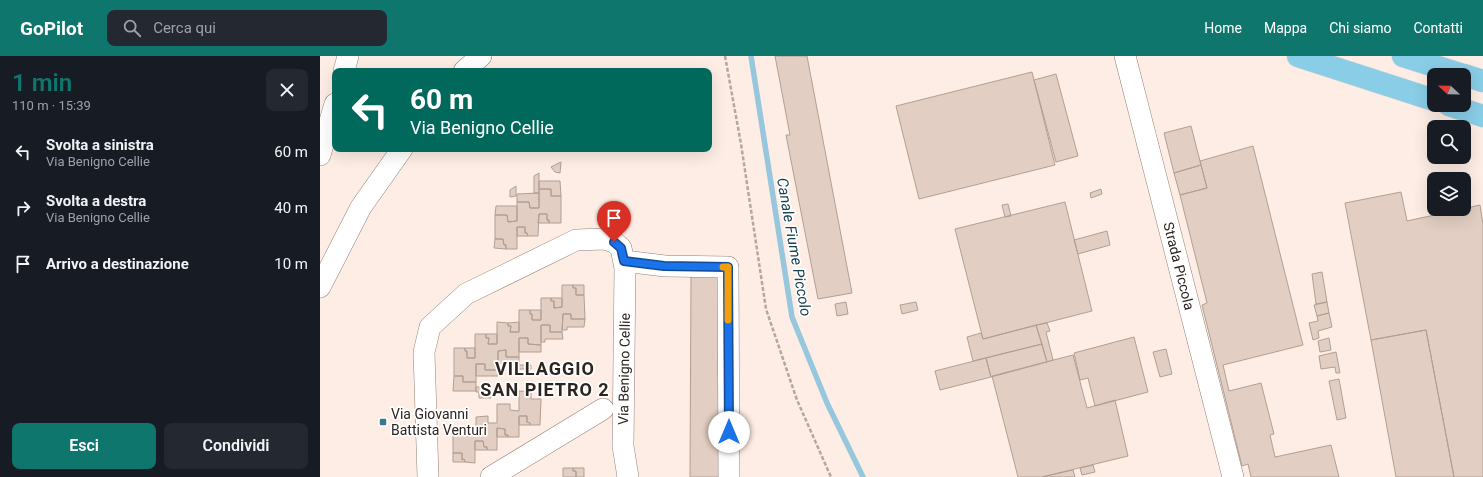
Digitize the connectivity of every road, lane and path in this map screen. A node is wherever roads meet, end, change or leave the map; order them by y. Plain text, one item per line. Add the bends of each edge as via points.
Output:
1 (348, 56) edge
2 (481, 56) edge
3 (725, 56) edge
4 (1125, 56) edge
5 (1298, 56) edge
6 (1403, 56) edge
7 (345, 68) edge
8 (467, 68) edge
9 (1441, 68) edge
10 (1471, 77) edge
11 (1483, 81) edge
12 (1427, 98) edge
13 (1471, 112) edge
14 (332, 114) edge
15 (1483, 116) edge
16 (400, 152) edge
17 (320, 155) edge
18 (624, 261) junction
19 (320, 286) edge
20 (603, 409) dead end
21 (428, 477) edge
22 (491, 477) edge
23 (628, 477) edge
24 (729, 477) edge
25 (831, 477) edge
26 (1233, 477) edge

1 - 7 street
2 - 8 street
3 - 25 path via 766,310 797,400
4 - 26 street, Strada Piccola
5 - 12 main road
6 - 9 main road
10 - 11 main road
13 - 15 main road
14 - 17 street
16 - 19 street via 361,208
18 - 21 street, Via Benigno Cellie via 621,248 614,242 605,239 576,240 466,294 430,327 424,352
18 - 23 street, Via Benigno Cellie via 623,446
18 - 24 street via 664,266 728,267
20 - 22 street

